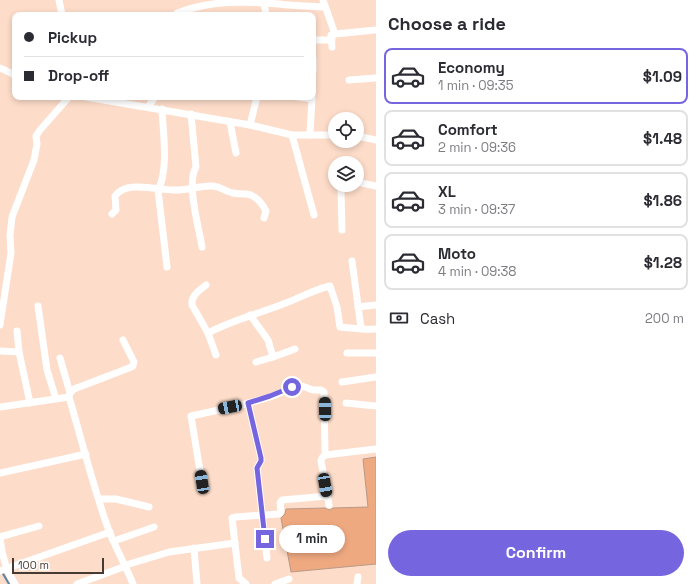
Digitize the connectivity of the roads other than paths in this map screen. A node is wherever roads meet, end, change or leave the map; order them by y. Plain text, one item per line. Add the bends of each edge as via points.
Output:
1 (59, 0) edge
2 (217, 1) edge
3 (264, 3) junction
4 (290, 3) edge
5 (324, 4) edge
6 (61, 12) edge
7 (180, 12) edge
8 (266, 12) edge
9 (376, 30) edge
10 (316, 40) edge
11 (333, 40) junction
12 (0, 68) edge
13 (12, 74) edge
14 (376, 78) edge
15 (349, 80) dead end
16 (67, 100) edge
17 (105, 100) edge
18 (153, 100) edge
19 (256, 100) edge
20 (312, 100) edge
21 (148, 107) junction
22 (162, 109) junction
23 (191, 114) junction
24 (230, 122) junction
25 (250, 125) junction
26 (292, 135) junction
27 (310, 135) junction
28 (328, 135) edge
29 (364, 137) edge
30 (376, 140) edge
31 (236, 153) dead end
32 (364, 183) edge
33 (376, 186) edge
34 (159, 188) junction
35 (192, 189) junction
36 (341, 192) edge
37 (112, 214) dead end
38 (314, 215) dead end
39 (264, 218) dead end
40 (342, 230) dead end
41 (202, 247) dead end
42 (352, 261) dead end
43 (167, 267) dead end
44 (206, 285) dead end
45 (376, 305) edge
46 (38, 306) dead end
47 (358, 307) junction
48 (250, 315) junction
49 (0, 325) edge
50 (361, 328) junction
51 (376, 328) edge
52 (17, 332) dead end
53 (208, 333) junction
54 (123, 340) dead end
55 (295, 349) dead end
56 (0, 350) edge
57 (19, 352) junction
58 (347, 353) dead end
59 (376, 353) edge
60 (216, 355) dead end
61 (273, 357) junction
62 (60, 358) dead end
63 (256, 362) dead end
64 (376, 377) edge
65 (342, 382) dead end
66 (70, 395) junction
67 (56, 399) junction
68 (30, 403) junction
69 (248, 403) junction
70 (346, 403) dead end
71 (376, 406) edge
72 (0, 407) edge
73 (376, 449) edge
74 (86, 454) junction
75 (325, 455) junction
76 (0, 473) edge
77 (202, 482) dead end
78 (327, 496) junction
79 (99, 499) junction
80 (329, 505) dead end
81 (149, 507) dead end
82 (262, 515) junction
83 (39, 526) dead end
84 (154, 527) dead end
85 (110, 532) junction
86 (0, 538) edge
87 (114, 541) junction
88 (235, 543) junction
89 (194, 548) junction
90 (267, 558) dead end
91 (126, 566) junction
92 (4, 570) edge
93 (289, 579) dead end
94 (15, 584) edge
95 (77, 584) edge
96 (133, 584) edge
97 (198, 584) edge
98 (246, 584) edge
99 (275, 584) edge

1 - 6 street
2 - 3 street via 243,0
2 - 7 street
3 - 4 street
3 - 8 street
4 - 5 street
5 - 11 street
9 - 11 street via 341,32
10 - 11 street
12 - 13 street
14 - 15 street
16 - 49 street via 36,136 34,160 12,217 11,253
17 - 21 street
18 - 21 street
19 - 25 street
20 - 27 street
21 - 22 street
22 - 23 street
22 - 34 street via 164,153
23 - 24 street
23 - 35 street via 196,167 192,175
24 - 25 street
24 - 31 street
25 - 26 street
26 - 27 street
26 - 38 street
27 - 28 street
29 - 30 street
32 - 33 street
34 - 35 street
34 - 37 street via 129,188 120,191 115,196 116,210
34 - 43 street
35 - 39 street via 214,186 233,193 248,194 262,204 266,211
35 - 41 street
36 - 40 street
42 - 47 street
44 - 53 street via 191,300
45 - 47 street
46 - 67 street via 47,370
47 - 50 street
48 - 50 street via 330,286 340,327
48 - 53 street
48 - 61 street via 268,340
50 - 51 street
52 - 57 street
53 - 60 street
54 - 66 street via 134,362 133,366 74,389
55 - 61 street
56 - 57 street
57 - 68 street
58 - 59 street
61 - 63 street
62 - 66 street
64 - 65 street
66 - 67 street
66 - 74 street
67 - 68 street
68 - 72 street
69 - 75 street via 300,385 324,392
69 - 77 street via 191,416
69 - 82 street via 261,458 257,468
70 - 71 street
73 - 75 street
74 - 76 street
74 - 79 street
75 - 78 street via 321,461
78 - 80 street
78 - 82 street via 282,500 279,514
79 - 81 street via 116,499
79 - 85 street
82 - 88 street via 232,518
82 - 90 street
83 - 86 street
84 - 87 street
85 - 87 street
85 - 92 street
86 - 92 street
87 - 91 street
88 - 89 street
88 - 98 street via 239,578
89 - 91 street via 169,552
89 - 97 street
91 - 95 street
91 - 96 street
92 - 94 street
93 - 99 street

